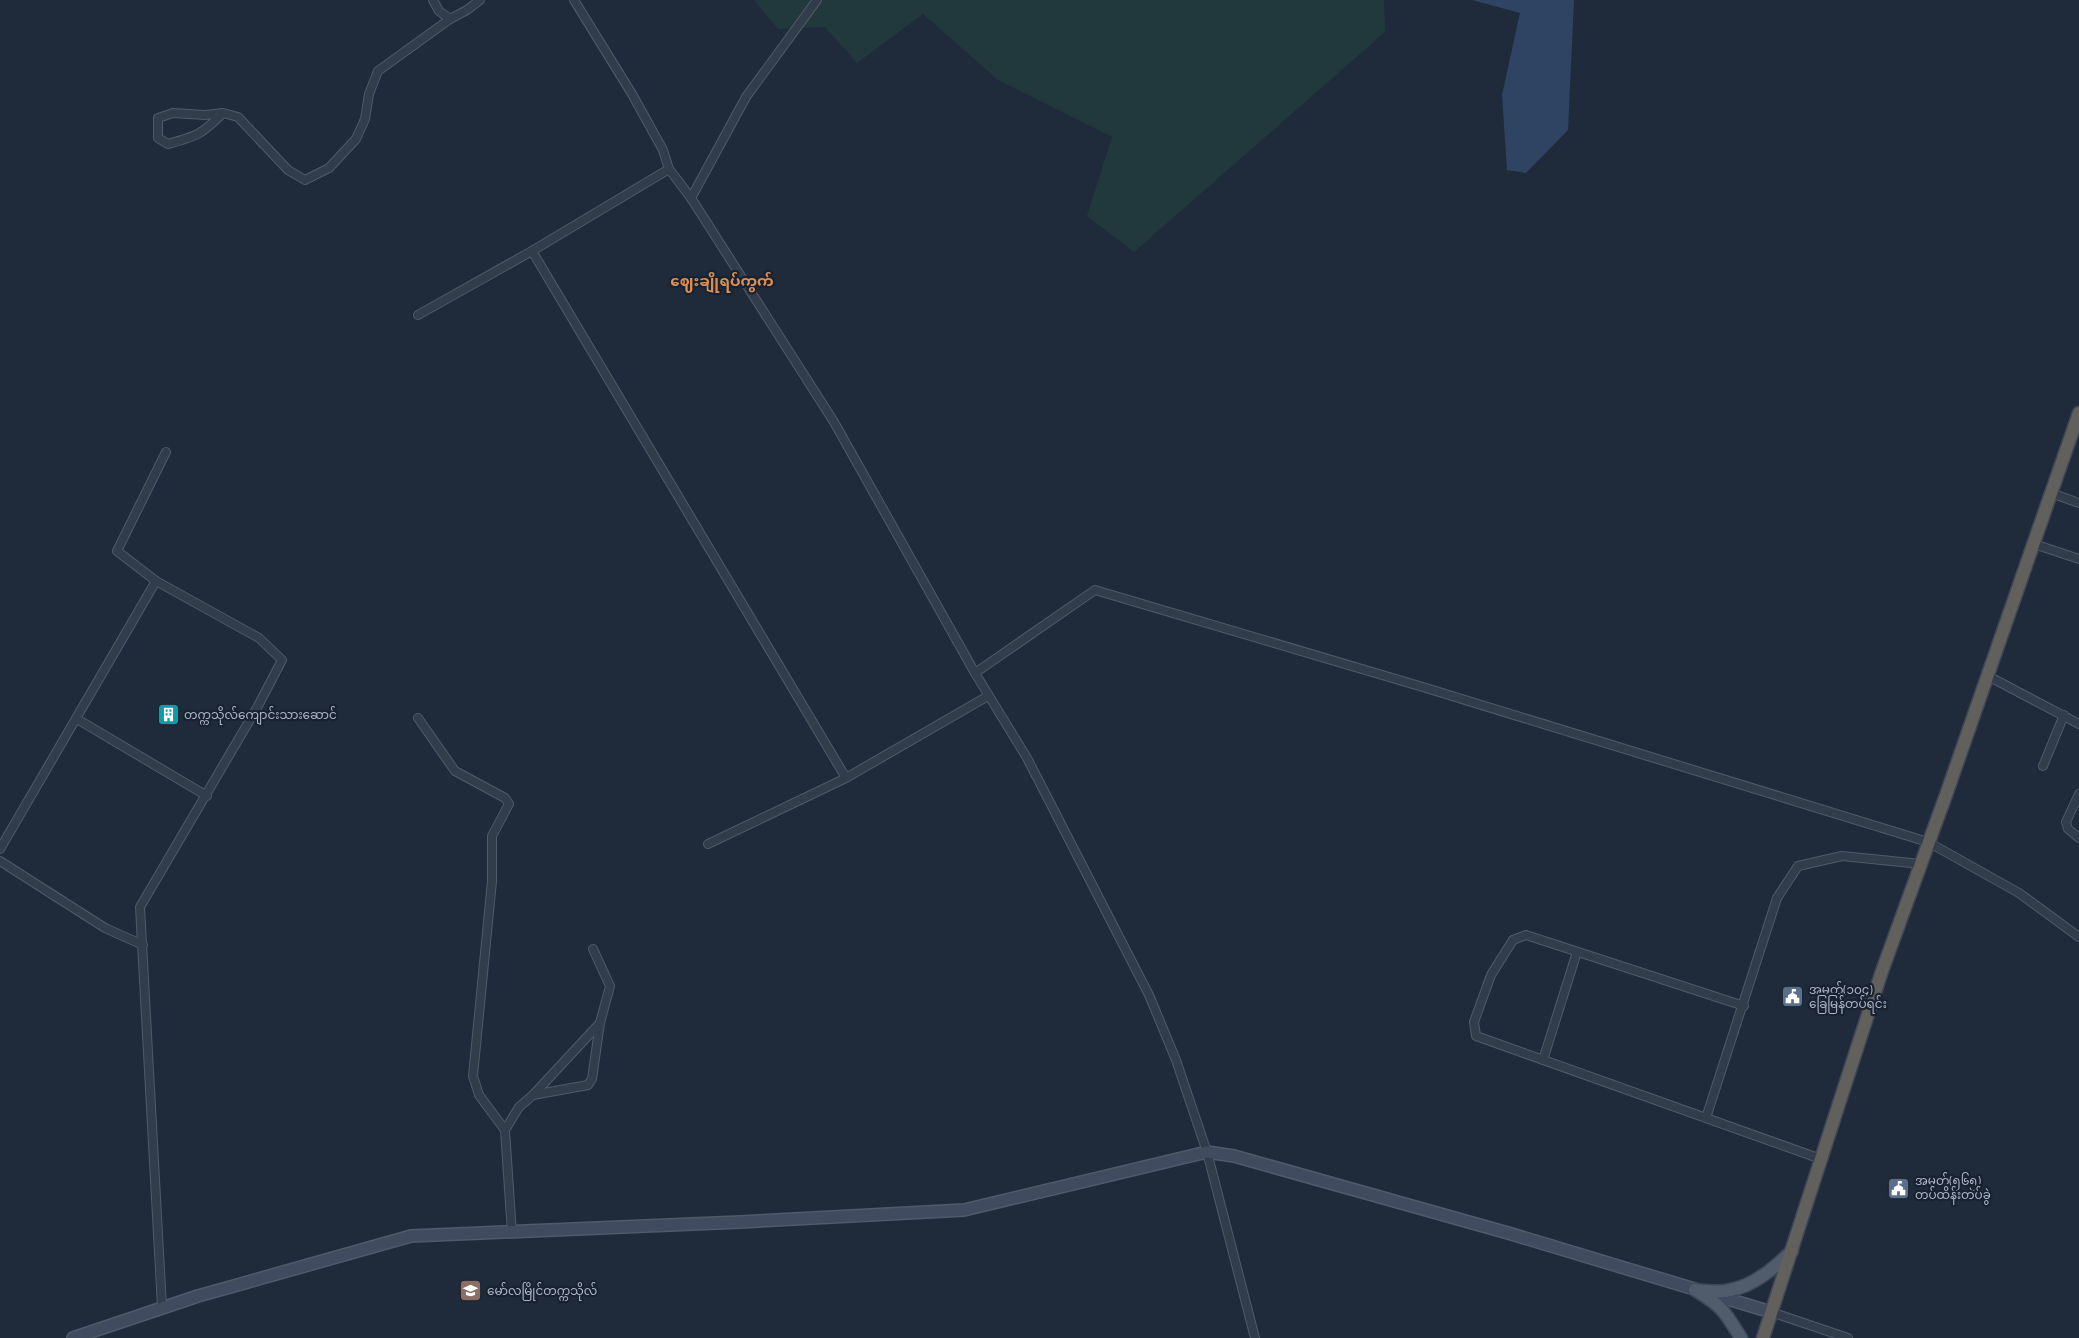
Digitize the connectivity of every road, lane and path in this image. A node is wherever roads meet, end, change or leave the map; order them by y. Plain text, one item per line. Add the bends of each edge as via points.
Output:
1 (433, 0) edge
2 (480, 0) edge
3 (574, 0) edge
4 (816, 0) edge
5 (450, 19) junction
6 (223, 113) junction
7 (669, 169) junction
8 (691, 198) junction
9 (532, 252) junction
10 (418, 315) dead end
11 (2079, 413) edge
12 (166, 452) dead end
13 (2051, 493) junction
14 (2079, 503) edge
15 (2034, 544) junction
16 (2079, 559) edge
17 (156, 582) junction
18 (975, 673) junction
19 (1988, 676) junction
20 (988, 696) junction
21 (2064, 715) junction
22 (418, 718) dead end
23 (77, 719) junction
24 (2078, 720) edge
25 (2043, 766) dead end
26 (846, 778) junction
27 (2079, 794) edge
28 (207, 796) junction
29 (2079, 838) edge
30 (1928, 842) junction
31 (708, 844) dead end
32 (0, 849) edge
33 (0, 861) edge
34 (1921, 864) junction
35 (2079, 937) edge
36 (143, 946) junction
37 (593, 949) dead end
38 (1577, 952) junction
39 (1744, 1006) junction
40 (600, 1023) junction
41 (1543, 1060) junction
42 (533, 1095) junction
43 (1706, 1118) junction
44 (505, 1130) junction
45 (1207, 1152) junction
46 (1821, 1159) junction
47 (512, 1233) junction
48 (1792, 1251) junction
49 (1695, 1290) junction
50 (162, 1307) junction
51 (1771, 1312) junction
52 (74, 1338) edge
53 (1255, 1338) edge
54 (1741, 1338) edge
55 (1763, 1338) edge
56 (1848, 1338) edge

1 - 5 street via 439,11
2 - 5 street
3 - 7 street via 632,94 663,150
4 - 8 street via 746,97
5 - 6 street via 378,71 356,139 329,168 305,180 288,170 238,117
6 - 6 street via 173,113 158,118 158,138 168,144 191,137 204,132
7 - 8 street
7 - 9 street
8 - 18 street via 834,422
9 - 10 street
9 - 26 street
11 - 13 highway
12 - 17 street via 117,551
13 - 14 street
13 - 15 highway
15 - 16 street
15 - 19 highway
17 - 23 street
17 - 28 street via 259,638 282,660
18 - 20 street
18 - 30 street via 1095,590
19 - 21 street
19 - 30 highway
20 - 26 street
20 - 45 street via 1027,758 1149,995 1176,1060
21 - 24 street
21 - 25 street
22 - 44 street via 455,771 505,798 509,804 492,836 492,881 473,1076 479,1095
23 - 28 street
23 - 32 street
26 - 31 street
27 - 29 street via 2066,822 2068,829
28 - 36 street via 140,907
30 - 34 highway
30 - 35 street via 2019,893
33 - 36 street via 104,928
34 - 39 street via 1842,856 1798,866 1777,898
34 - 46 highway via 1882,971
36 - 50 street
37 - 40 street via 610,986
38 - 39 street
38 - 41 street
38 - 41 street via 1526,935 1513,940 1491,975 1474,1022 1476,1036
39 - 43 street
40 - 42 street
40 - 42 street via 590,1083
41 - 43 street
42 - 44 street via 519,1107
43 - 46 street
44 - 47 street
45 - 47 main road via 964,1210
45 - 49 main road via 1234,1156 1508,1232
45 - 53 street
46 - 48 highway
47 - 50 main road via 411,1236
48 - 49 main road via 1770,1272 1732,1290
48 - 51 highway
49 - 51 main road
49 - 54 main road via 1724,1310
50 - 52 main road
51 - 55 highway
51 - 56 street

